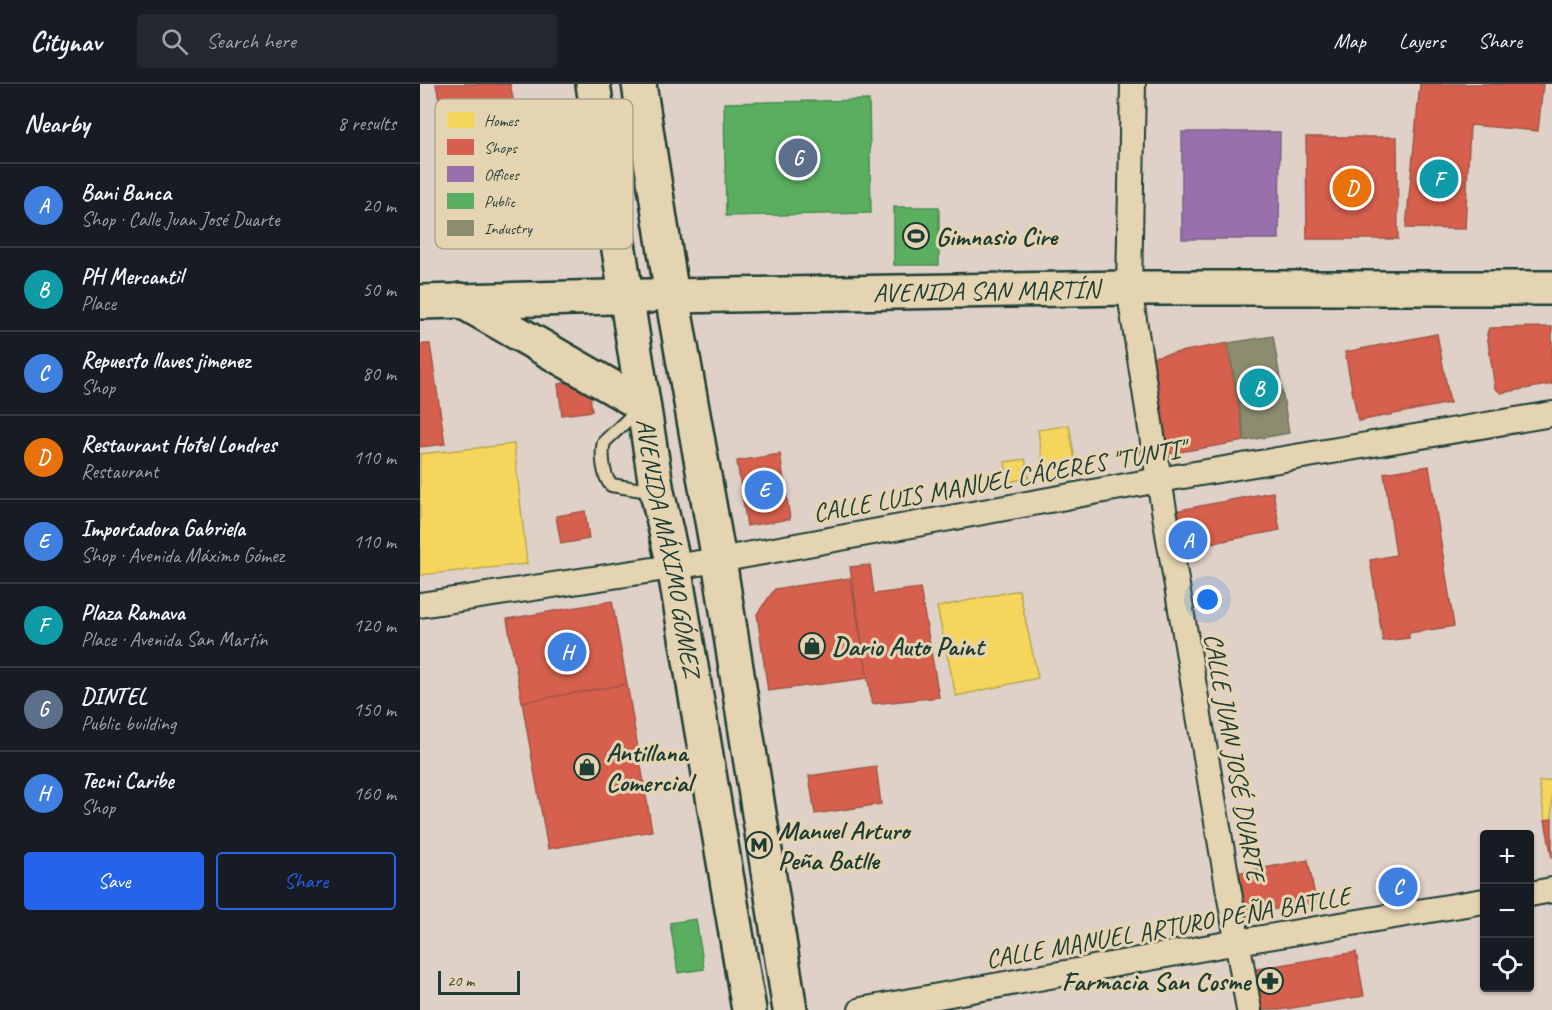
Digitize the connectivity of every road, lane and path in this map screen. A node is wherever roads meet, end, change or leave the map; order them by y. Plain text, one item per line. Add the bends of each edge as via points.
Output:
1 (593, 84) edge
2 (639, 84) edge
3 (1133, 84) edge
4 (595, 99) edge
5 (619, 249) edge
6 (1129, 288) junction
7 (1552, 288) edge
8 (627, 296) junction
9 (672, 296) junction
10 (460, 300) junction
11 (420, 302) edge
12 (644, 405) junction
13 (1552, 414) edge
14 (1159, 480) junction
15 (657, 492) junction
16 (719, 560) junction
17 (674, 566) junction
18 (420, 605) edge
19 (1552, 890) edge
20 (1534, 893) edge
21 (1480, 902) edge
22 (1238, 942) junction
23 (749, 1010) edge
24 (790, 1010) edge
25 (861, 1010) edge
26 (1249, 1010) edge

1 - 4 main road, AVENIDA MÁXIMO GÓMEZ
2 - 9 main road, AVENIDA MÁXIMO GÓMEZ
3 - 6 street, CALLE JUAN JOSÉ DUARTE
5 - 8 main road, AVENIDA MÁXIMO GÓMEZ
6 - 7 main road, AVENIDA SAN MARTÍN
6 - 9 main road, AVENIDA SAN MARTÍN
6 - 14 street, CALLE JUAN JOSÉ DUARTE
8 - 9 main road, AVENIDA SAN MARTÍN
8 - 10 main road, AVENIDA SAN MARTÍN
8 - 12 main road, AVENIDA MÁXIMO GÓMEZ
9 - 16 main road, AVENIDA MÁXIMO GÓMEZ
10 - 11 main road, AVENIDA SAN MARTÍN
10 - 12 main road
12 - 15 main road, AVENIDA MÁXIMO GÓMEZ
12 - 15 lane via 604,442 606,477 611,485
13 - 14 street, CALLE LUIS MANUEL CÁCERES "TUNTI"
14 - 16 street, CALLE LUIS MANUEL CÁCERES "TUNTI"
14 - 22 street, CALLE JUAN JOSÉ DUARTE
15 - 17 main road, AVENIDA MÁXIMO GÓMEZ
16 - 17 street, CALLE LUIS MANUEL CÁCERES "TUNTI"
16 - 24 main road, AVENIDA MÁXIMO GÓMEZ
17 - 18 street, CALLE LUIS MANUEL CÁCERES "TUNTI"
17 - 23 main road, AVENIDA MÁXIMO GÓMEZ
19 - 20 street
21 - 22 street, CALLE MANUEL ARTURO PEÑA BATLLE
22 - 25 street, CALLE MANUEL ARTURO PEÑA BATLLE
22 - 26 street, CALLE JUAN JOSÉ DUARTE

